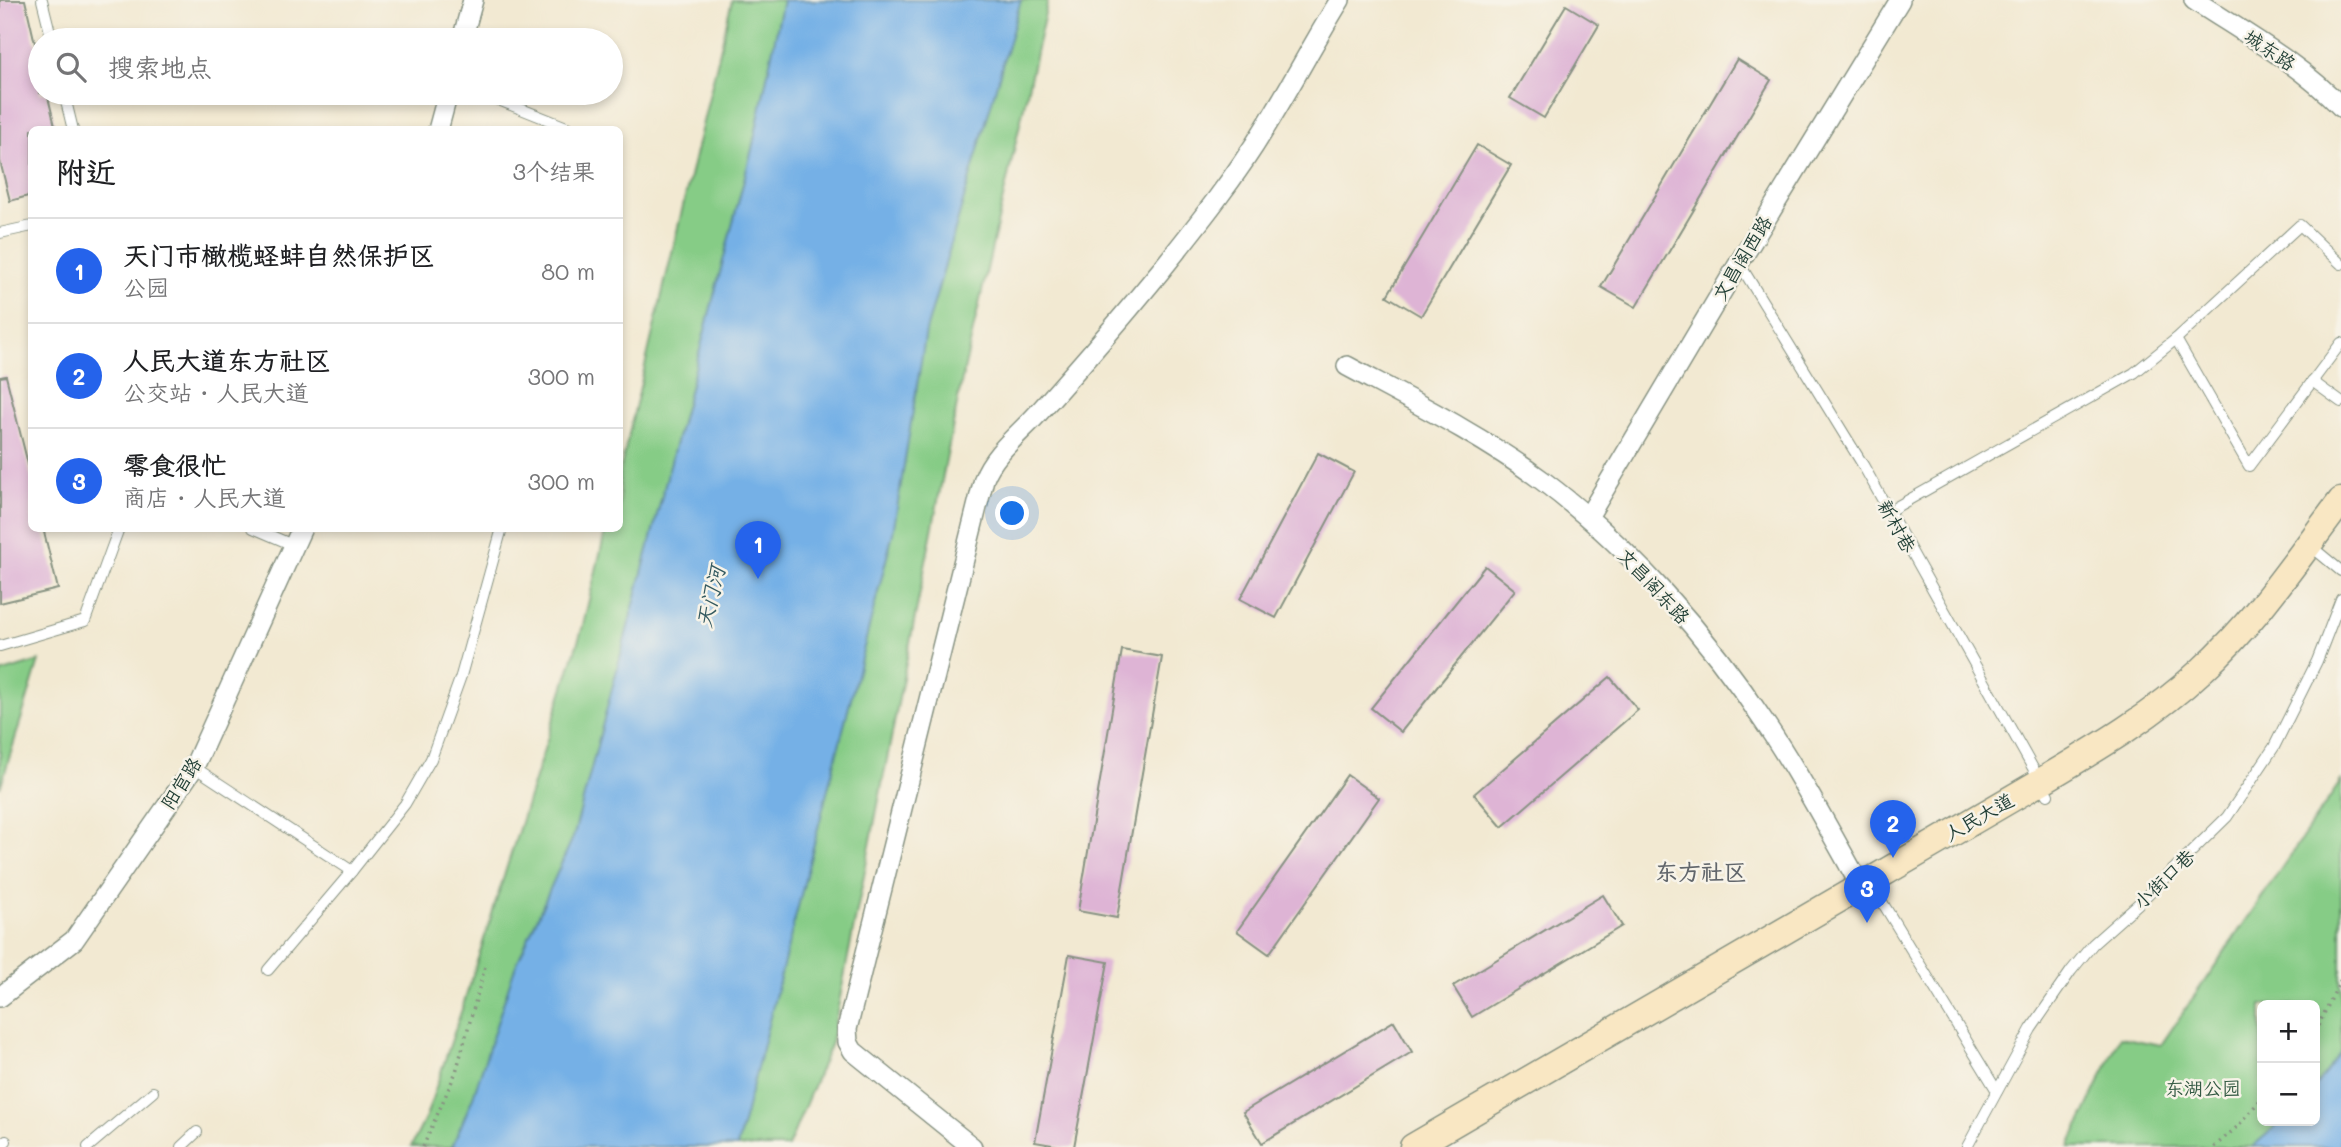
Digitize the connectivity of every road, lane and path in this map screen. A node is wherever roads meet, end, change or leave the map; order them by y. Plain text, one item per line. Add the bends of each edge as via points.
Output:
1 (42, 0) edge
2 (472, 0) edge
3 (1340, 0) edge
4 (1900, 0) edge
5 (2194, 0) edge
6 (49, 28) edge
7 (465, 28) edge
8 (67, 105) edge
9 (445, 105) edge
10 (511, 105) edge
11 (2341, 107) edge
12 (72, 126) edge
13 (439, 126) edge
14 (563, 126) edge
15 (28, 227) edge
16 (0, 233) edge
17 (1739, 263) junction
18 (2341, 264) edge
19 (2176, 339) junction
20 (2341, 343) edge
21 (1347, 366) dead end
22 (2312, 381) junction
23 (2341, 402) edge
24 (2341, 501) edge
25 (1889, 511) junction
26 (1588, 517) junction
27 (2341, 523) edge
28 (118, 532) edge
29 (273, 532) edge
30 (501, 532) edge
31 (299, 537) edge
32 (2318, 552) junction
33 (2341, 571) edge
34 (2341, 599) edge
35 (0, 646) edge
36 (194, 767) junction
37 (2044, 789) junction
38 (352, 871) junction
39 (1869, 890) junction
40 (486, 963) dead end
41 (268, 970) dead end
42 (2341, 979) edge
43 (0, 997) edge
44 (2320, 1022) edge
45 (1997, 1091) junction
46 (153, 1092) dead end
47 (2257, 1104) edge
48 (197, 1132) dead end
49 (88, 1147) edge
50 (181, 1147) edge
51 (423, 1147) edge
52 (972, 1147) edge
53 (1413, 1147) edge
54 (1442, 1147) edge
55 (1967, 1147) edge
56 (2214, 1147) edge

1 - 6 lane
2 - 7 street
3 - 52 street via 1230,181 1159,272 1000,453 984,479 847,1029 853,1051
4 - 17 street, 文昌阁西路
5 - 11 street, 城东路 via 2291,63
8 - 12 lane
9 - 13 street
10 - 14 lane
15 - 16 lane
17 - 25 lane, 新村巷
17 - 26 street, 文昌阁西路
18 - 19 lane via 2300,225
19 - 22 lane via 2249,466
19 - 25 lane via 2134,373
20 - 22 lane
21 - 26 street, 文昌阁东路 via 1465,430
22 - 23 lane
24 - 37 main road, 人民大道 via 2256,612 2202,671
25 - 37 lane, 新村巷
26 - 39 street, 文昌阁东路 via 1693,628 1745,696
27 - 32 main road, 人民大道
28 - 35 lane via 85,621
29 - 31 lane
30 - 38 lane via 461,676 431,759 405,804
31 - 36 street, 阳官路
32 - 33 lane
32 - 37 main road, 人民大道 via 2241,651 2211,681 2148,731
34 - 45 lane, 小街口巷 via 2317,661 2274,747 2227,817 2093,944 2031,1029
36 - 38 lane
36 - 43 street, 阳官路 via 74,940
37 - 39 main road, 人民大道
38 - 41 lane
39 - 45 lane
39 - 53 main road, 人民大道
39 - 54 main road, 人民大道
40 - 51 path via 456,1072
42 - 44 path
45 - 55 lane, 小街口巷
46 - 49 lane
47 - 56 path
48 - 50 lane

